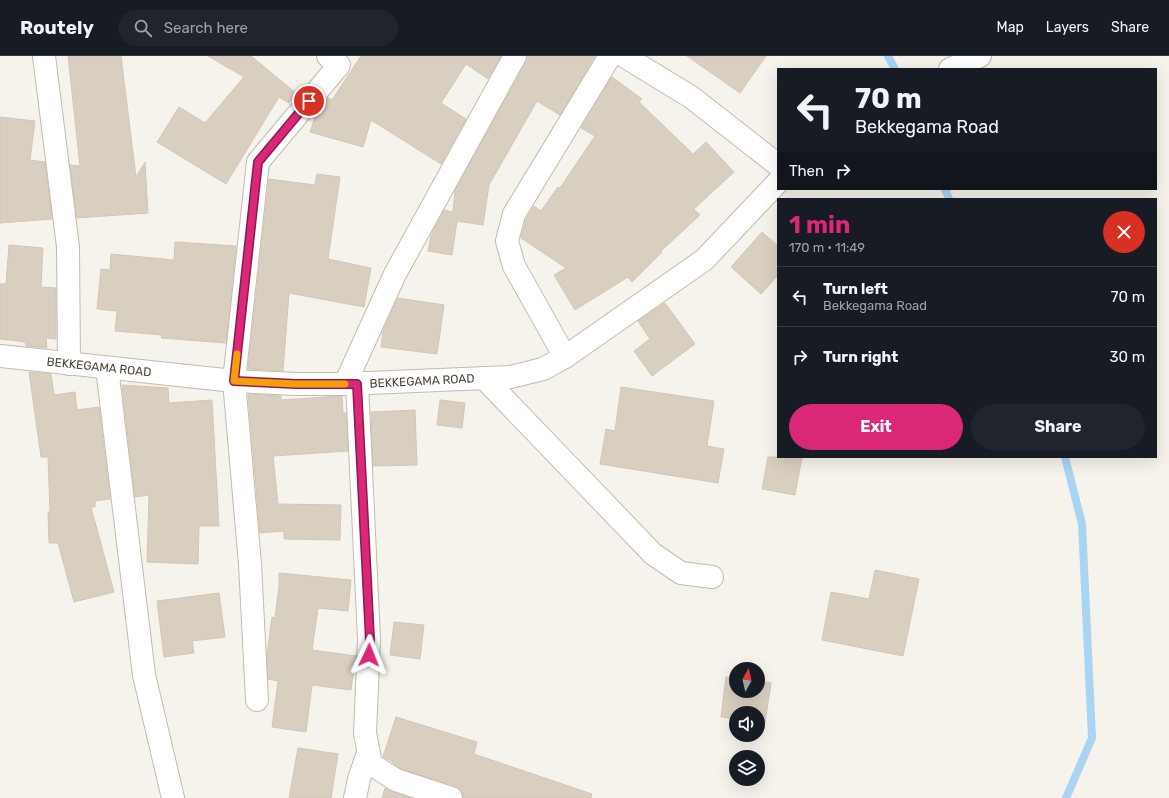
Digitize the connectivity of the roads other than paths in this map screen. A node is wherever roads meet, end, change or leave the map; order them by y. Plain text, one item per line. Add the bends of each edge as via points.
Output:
1 (44, 56) edge
2 (328, 56) edge
3 (515, 56) edge
4 (610, 56) edge
5 (624, 56) edge
6 (980, 56) edge
7 (952, 68) edge
8 (777, 164) edge
9 (777, 183) edge
10 (0, 356) edge
11 (565, 357) junction
12 (69, 364) junction
13 (107, 368) junction
14 (484, 378) junction
15 (234, 381) junction
16 (351, 384) junction
17 (712, 577) dead end
18 (257, 700) dead end
19 (368, 753) junction
20 (173, 798) edge
21 (355, 798) edge
22 (451, 798) edge

1 - 12 street via 68,247
2 - 15 street via 339,65 258,162
3 - 16 street via 396,274
4 - 11 street via 514,214 507,240 514,266
5 - 8 street via 691,97
6 - 7 street
9 - 11 street, BEKKEGAMA ROAD via 704,260
10 - 12 street, BEKKEGAMA ROAD
11 - 14 street, BEKKEGAMA ROAD via 544,368 510,377
12 - 13 street, BEKKEGAMA ROAD
13 - 15 street, BEKKEGAMA ROAD
13 - 20 street via 144,675
14 - 16 street, BEKKEGAMA ROAD
14 - 17 street via 653,554 681,573
15 - 16 street, BEKKEGAMA ROAD
15 - 18 street via 250,564
16 - 19 street via 370,640 365,733
19 - 21 street
19 - 22 street via 371,764 396,780

